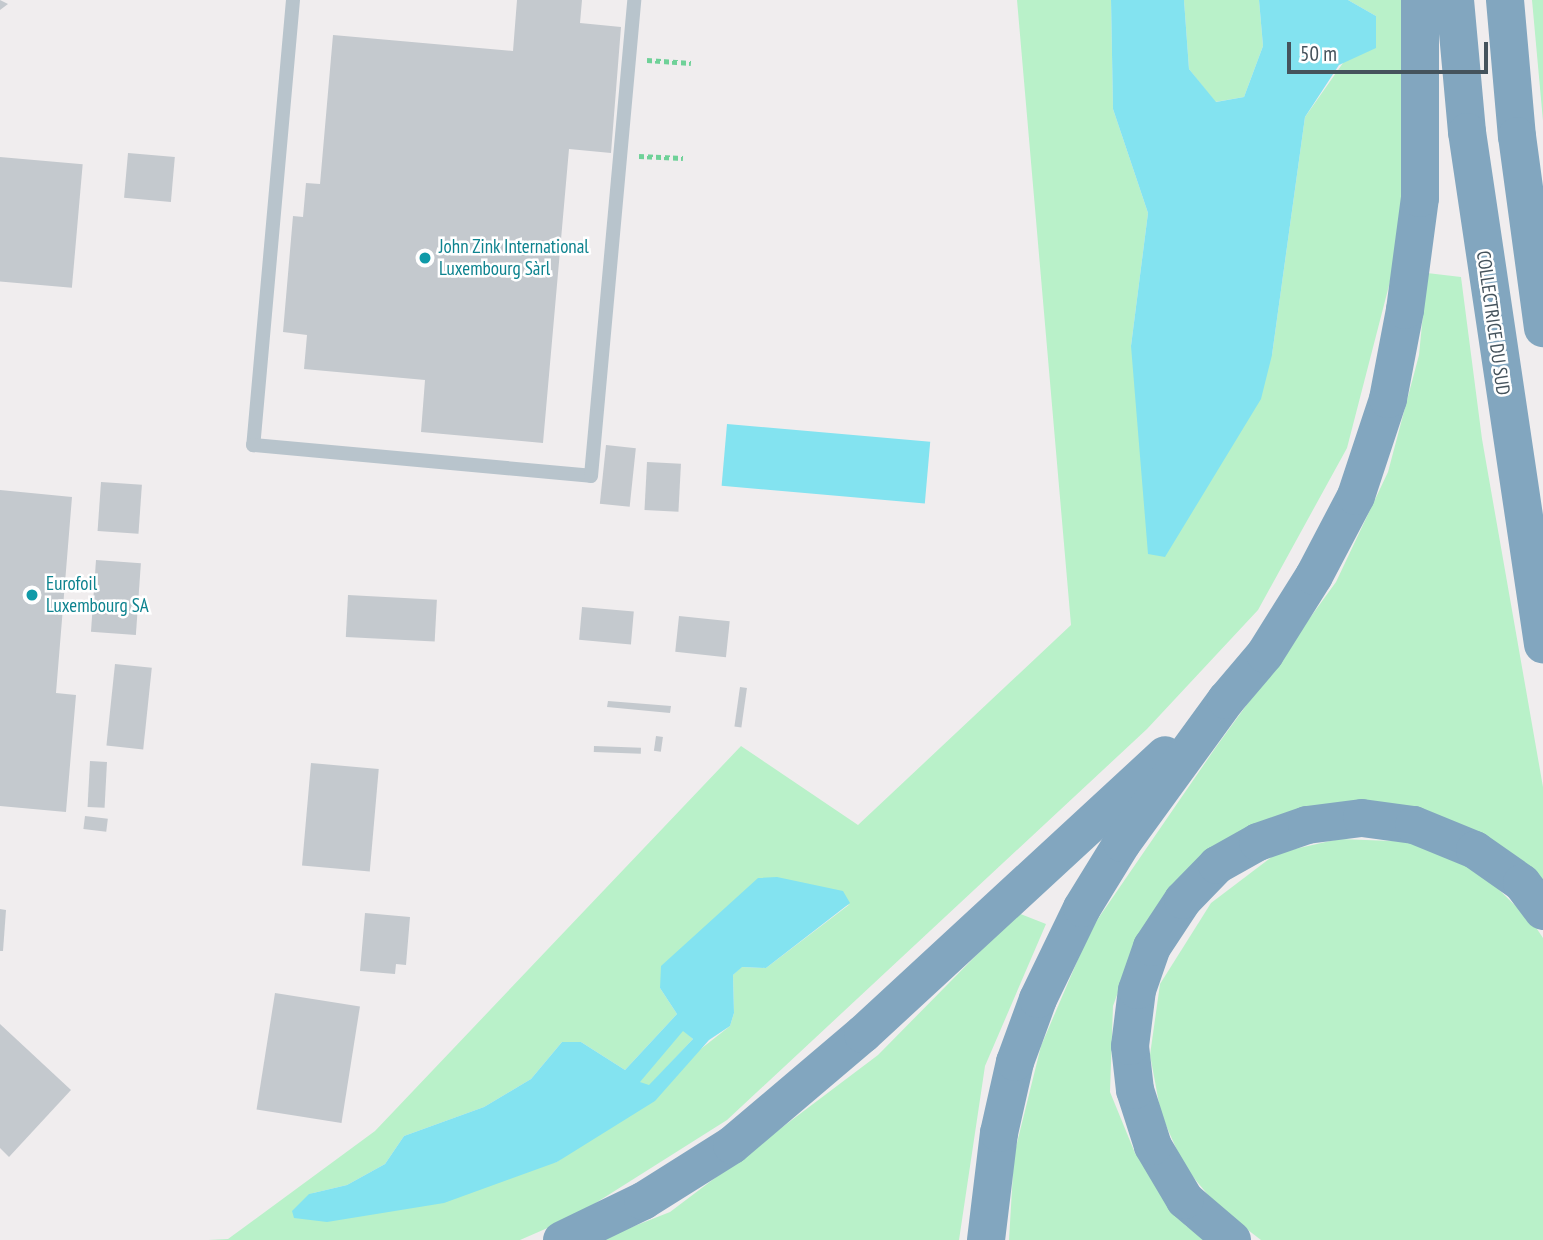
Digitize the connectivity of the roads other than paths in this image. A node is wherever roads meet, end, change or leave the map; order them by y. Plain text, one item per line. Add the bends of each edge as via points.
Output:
1 (293, 0) edge
2 (634, 0) edge
3 (1420, 0) edge
4 (1455, 0) edge
5 (1505, 0) edge
6 (1543, 328) edge
7 (1543, 644) edge
8 (1226, 699) junction
9 (1543, 911) edge
10 (986, 1235) edge
11 (562, 1240) edge
12 (1233, 1240) edge

1 - 2 lane via 253,445 591,476
3 - 8 highway via 1420,198 1388,399 1356,496 1314,576 1265,654
4 - 7 highway, COLLECTRICE DU SUD via 1468,146
5 - 6 highway via 1517,136
8 - 10 highway via 1122,844 1082,908 1038,999 1016,1062 999,1133
8 - 11 highway via 863,1034 732,1145 643,1201
9 - 12 highway via 1522,883 1475,850 1415,825 1362,818 1307,825 1258,842 1217,865 1183,900 1152,947 1137,990 1130,1046 1135,1090 1153,1146 1185,1200

